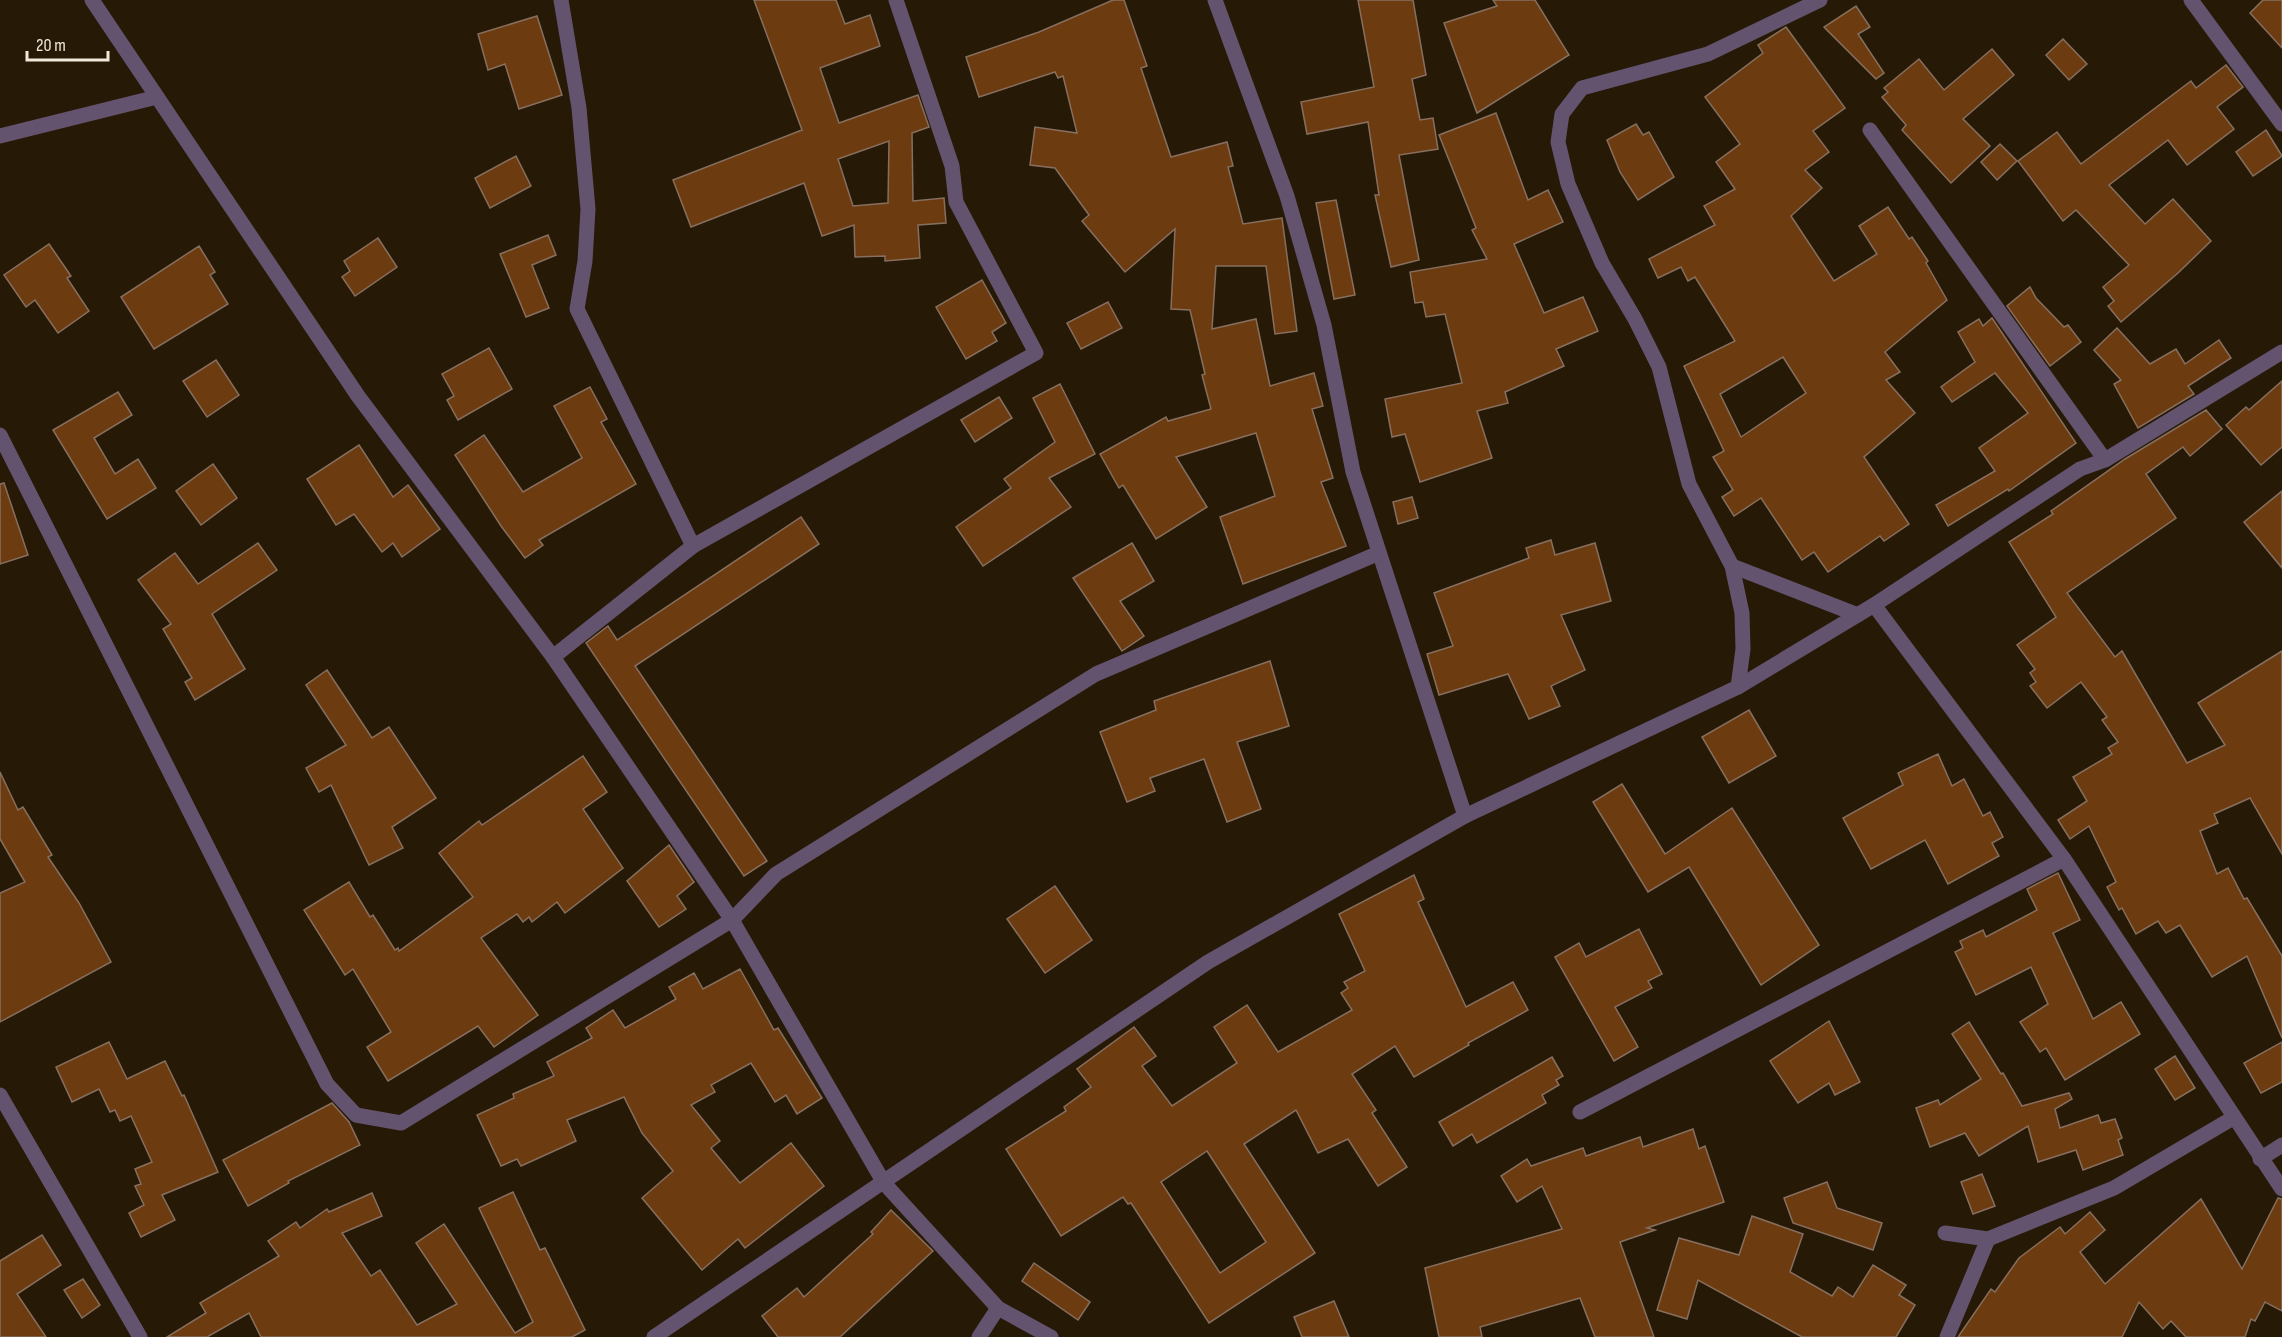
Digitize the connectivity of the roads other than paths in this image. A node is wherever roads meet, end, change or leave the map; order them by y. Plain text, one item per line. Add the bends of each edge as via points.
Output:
1 (92, 0) edge
2 (561, 0) edge
3 (896, 0) edge
4 (1215, 0) edge
5 (1820, 0) edge
6 (2191, 0) edge
7 (157, 97) junction
8 (2282, 124) edge
9 (1870, 130) dead end
10 (0, 136) edge
11 (2282, 352) edge
12 (0, 435) edge
13 (2105, 460) junction
14 (693, 546) junction
15 (1379, 553) junction
16 (1732, 566) junction
17 (1874, 605) junction
18 (1858, 615) junction
19 (553, 657) junction
20 (1738, 687) junction
21 (1465, 816) junction
22 (2064, 859) junction
23 (732, 920) junction
24 (0, 1095) edge
25 (1580, 1112) dead end
26 (2233, 1118) junction
27 (2282, 1145) edge
28 (2260, 1159) junction
29 (884, 1183) junction
30 (2282, 1189) edge
31 (1945, 1233) dead end
32 (1988, 1239) junction
33 (998, 1308) junction
34 (140, 1337) edge
35 (654, 1337) edge
36 (979, 1337) edge
37 (1051, 1337) edge
38 (1947, 1337) edge

1 - 7 street
2 - 14 street via 579,108 588,210 577,309
3 - 14 street via 952,166 956,202 1036,353
4 - 15 street via 1287,196 1324,325 1353,472
5 - 16 street via 1708,54 1582,88 1562,114 1558,141 1568,184 1602,263 1659,367 1689,484
6 - 8 street
7 - 10 street
7 - 19 street via 358,396
9 - 13 street
11 - 13 street
12 - 23 street via 327,1084 356,1116 401,1123
13 - 17 street via 2080,469
14 - 19 street
15 - 21 street
15 - 23 street via 1096,674 776,874
16 - 18 street
16 - 20 street via 1742,613
17 - 18 street
17 - 22 street
18 - 20 street
19 - 23 street
20 - 21 street
21 - 29 street via 1208,963 989,1108
22 - 25 street
22 - 26 street
23 - 29 street
24 - 34 street
26 - 28 street
26 - 32 street via 2114,1188
27 - 28 street
28 - 30 street
29 - 33 street
29 - 35 street
31 - 32 street
32 - 38 street
33 - 36 street
33 - 37 street

